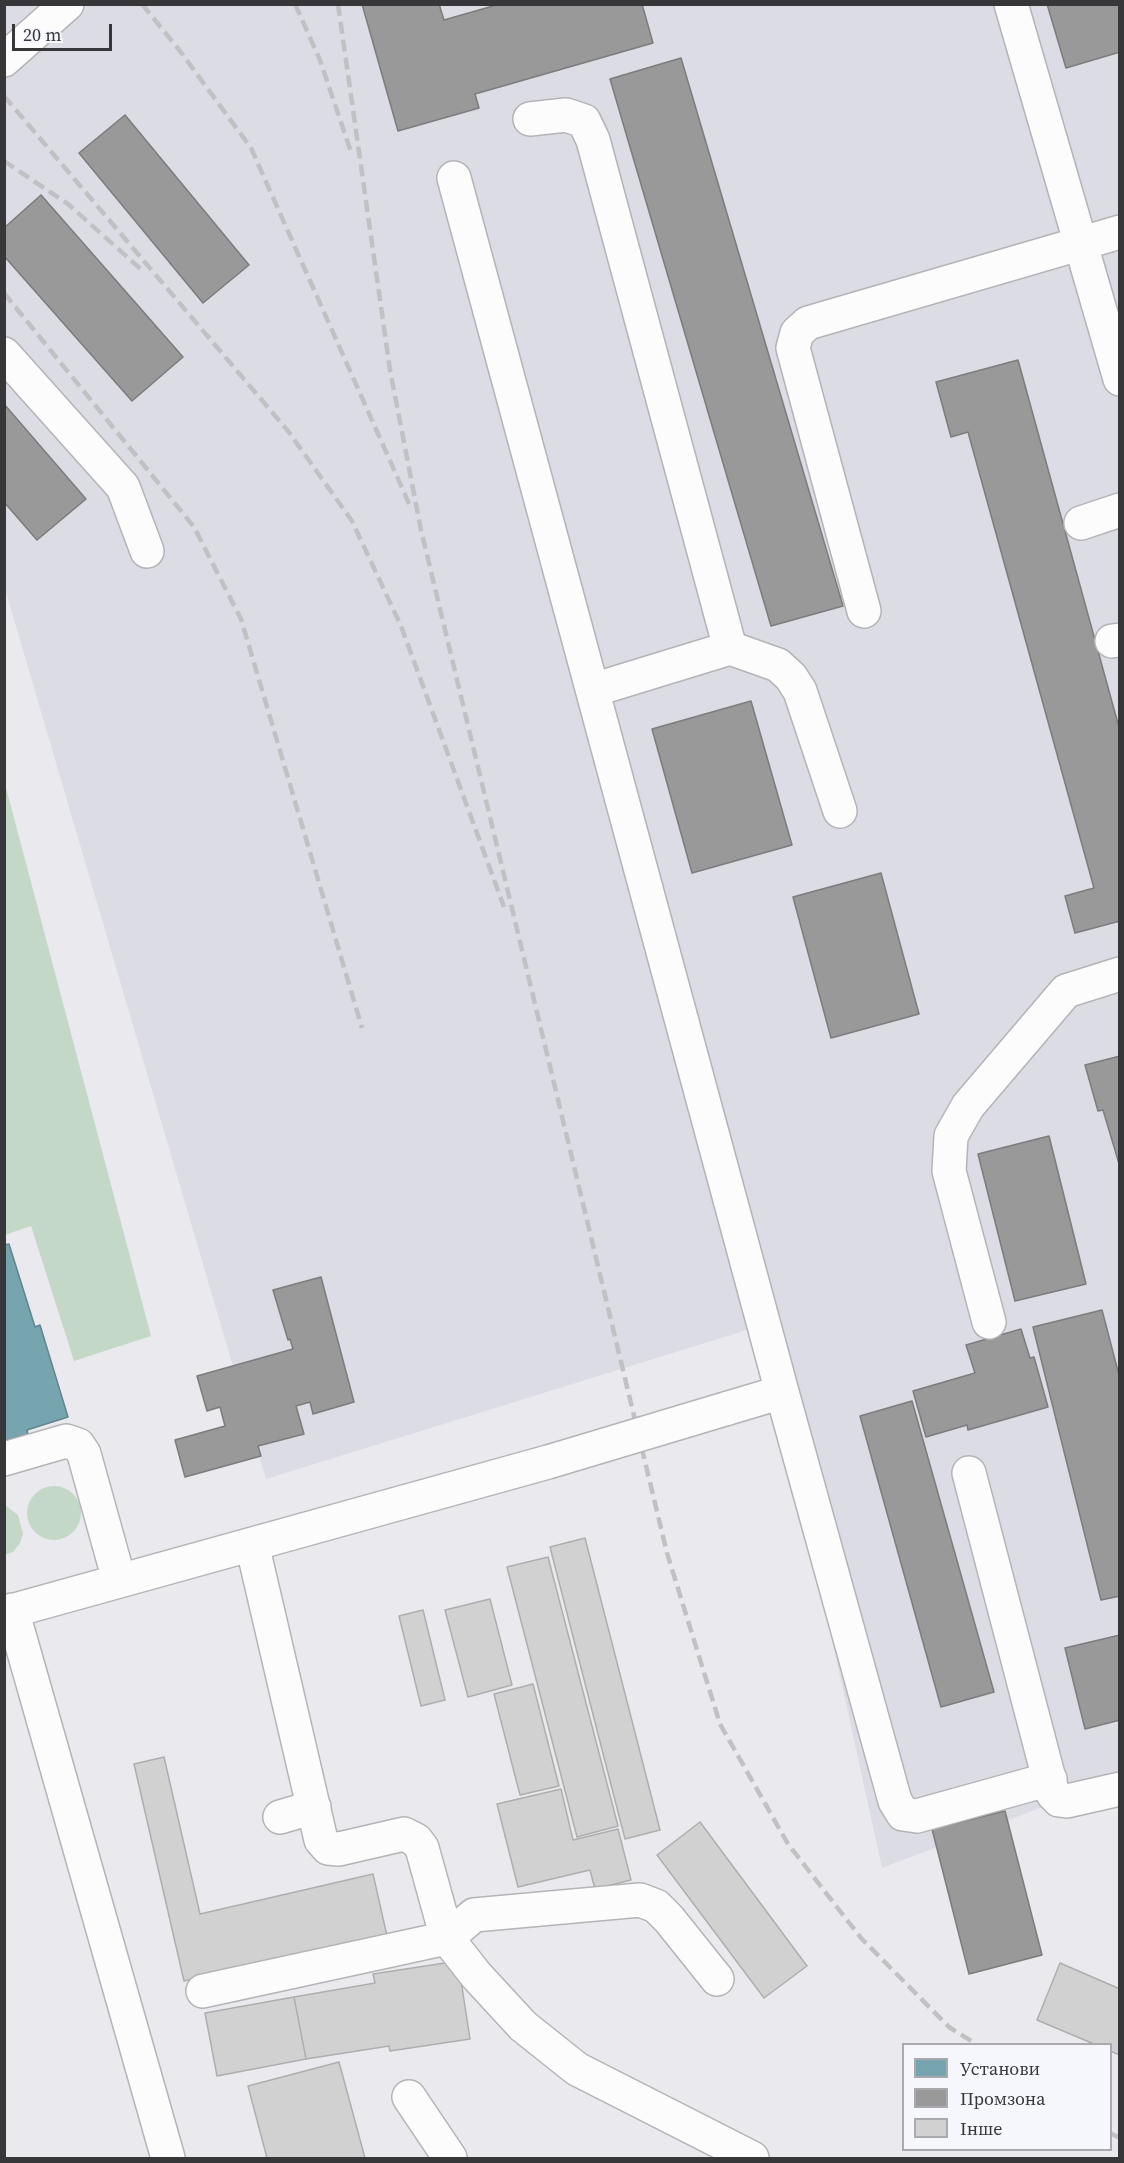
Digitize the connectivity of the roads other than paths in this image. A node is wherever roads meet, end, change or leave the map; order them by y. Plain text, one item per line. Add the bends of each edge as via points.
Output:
1 (67, 4) edge
2 (1011, 4) edge
3 (4, 60) edge
4 (530, 119) dead end
5 (454, 178) dead end
6 (1119, 232) edge
7 (1081, 243) junction
8 (4, 354) edge
9 (1119, 379) edge
10 (1119, 510) edge
11 (1081, 522) dead end
12 (147, 551) dead end
13 (864, 611) dead end
14 (730, 648) junction
15 (592, 690) junction
16 (840, 811) dead end
17 (1119, 974) edge
18 (989, 1322) dead end
19 (782, 1392) junction
20 (4, 1459) edge
21 (969, 1473) dead end
22 (252, 1544) junction
23 (119, 1580) junction
24 (8, 1612) edge
25 (1050, 1779) junction
26 (1119, 1789) edge
27 (314, 1807) junction
28 (280, 1817) dead end
29 (447, 1938) junction
30 (717, 1979) dead end
31 (203, 1991) dead end
32 (409, 2097) dead end
33 (168, 2158) edge
34 (450, 2158) edge
35 (752, 2158) edge

1 - 3 street
2 - 7 street
4 - 14 street via 566,116 584,121 593,140
5 - 15 street
6 - 7 street
7 - 9 street
7 - 13 street via 808,323 797,333 793,348
8 - 12 street via 123,488
10 - 11 street
14 - 15 street
14 - 16 street via 778,664 796,684
15 - 19 street
17 - 18 street via 1066,992 968,1106 951,1136 949,1171
19 - 22 street, bridge
19 - 25 street via 895,1801 903,1814 917,1816
20 - 23 street via 66,1441 78,1445 84,1454
21 - 25 street
22 - 23 street
22 - 27 street
23 - 24 street
24 - 33 street
25 - 26 street via 1053,1794 1059,1800
27 - 28 street
27 - 29 street via 321,1840 328,1848 404,1834 416,1840 422,1848
29 - 30 street via 474,1915 640,1900 656,1906 669,1919
29 - 31 street
29 - 35 street via 523,2026 577,2068
32 - 34 street

